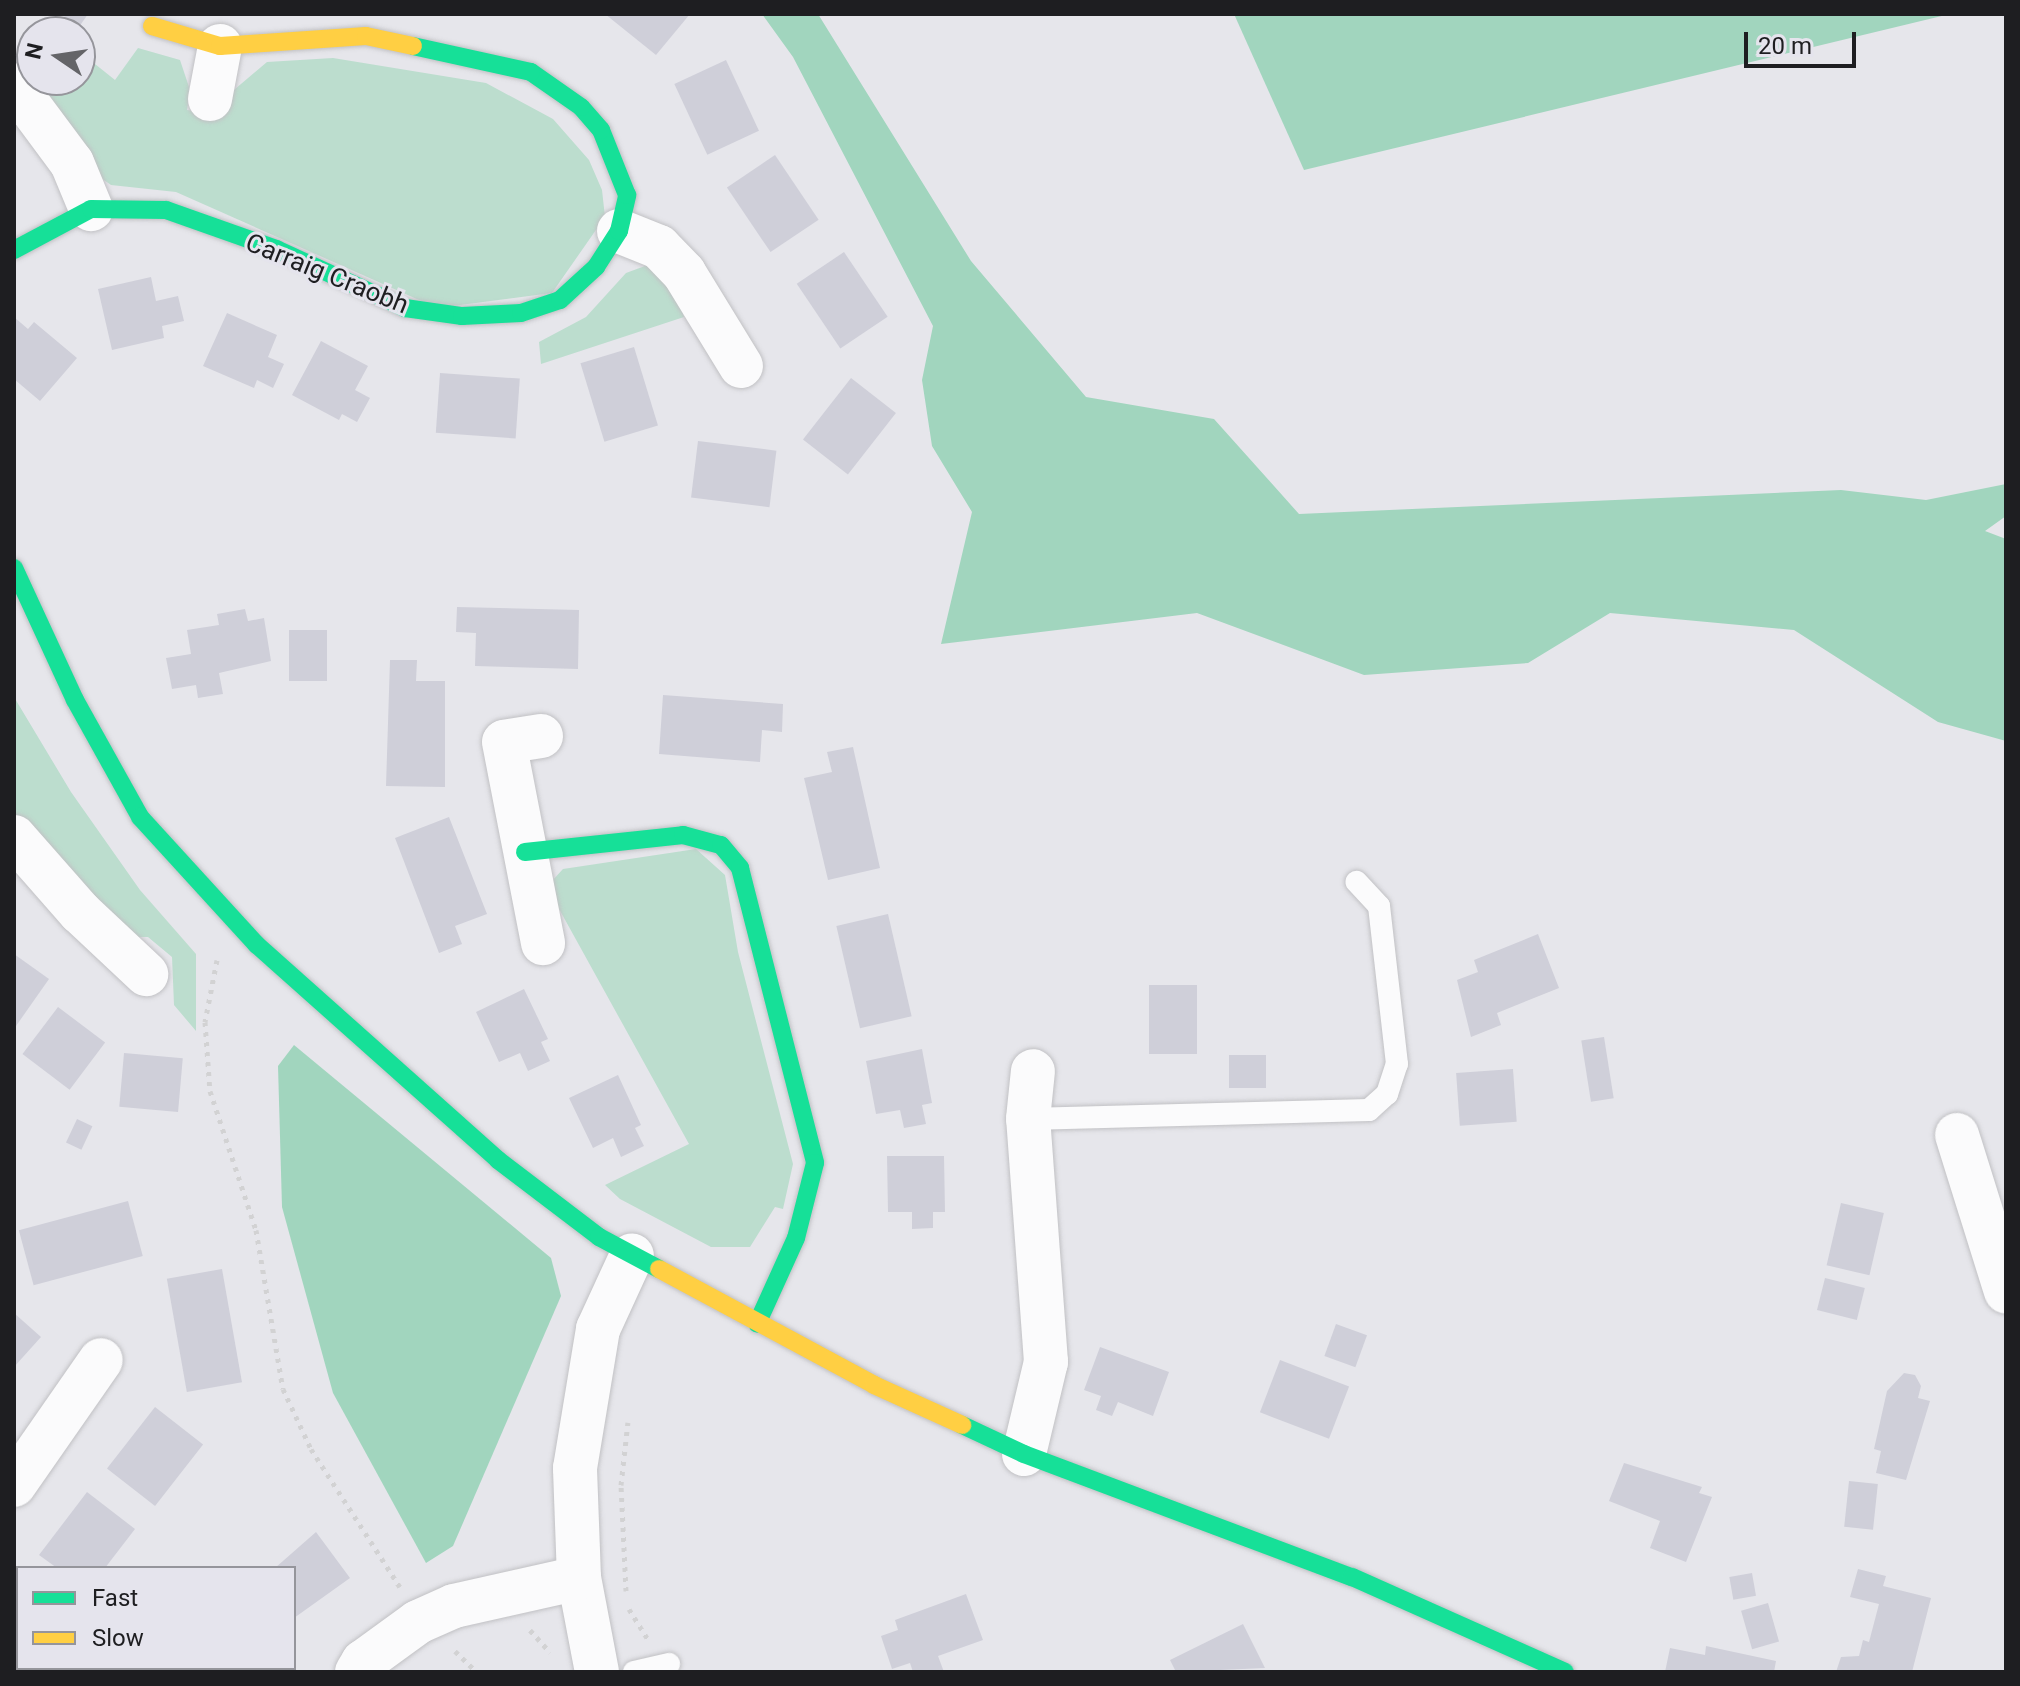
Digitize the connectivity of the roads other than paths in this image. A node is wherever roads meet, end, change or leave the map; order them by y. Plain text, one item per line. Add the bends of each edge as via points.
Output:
1 (152, 26) dead end
2 (220, 46) junction
3 (14, 85) edge
4 (210, 99) dead end
5 (91, 209) junction
6 (619, 231) junction
7 (14, 250) edge
8 (741, 366) dead end
9 (14, 568) edge
10 (27, 632) edge
11 (541, 736) dead end
12 (14, 837) edge
13 (525, 852) junction
14 (1357, 882) dead end
15 (543, 943) dead end
16 (146, 974) dead end
17 (1033, 1071) dead end
18 (1028, 1119) junction
19 (1957, 1135) dead end
20 (632, 1255) junction
21 (2006, 1291) edge
22 (757, 1324) junction
23 (101, 1360) dead end
24 (1024, 1454) junction
25 (14, 1485) edge
26 (579, 1578) junction
27 (669, 1664) road end
28 (357, 1672) edge
29 (597, 1672) edge
30 (634, 1672) edge
31 (1565, 1672) edge

1 - 2 street, Carraig Craobh
2 - 4 street
2 - 6 street, Carraig Craobh via 366,36 531,72 581,107 601,130 627,195
3 - 5 street via 72,163
5 - 6 street, Carraig Craobh via 166,210 193,218 430,315 541,309 560,300 596,267
5 - 7 street, Carraig Craobh
6 - 8 street via 659,247 684,273
9 - 10 street
10 - 20 street via 75,700 140,817 257,945 498,1160 599,1237
11 - 13 street via 504,742
12 - 16 street via 80,912
13 - 15 street
13 - 22 street via 683,835 721,845 740,868 815,1163 796,1238
14 - 18 lane via 1379,906 1397,1064 1387,1094 1369,1110
17 - 18 street
18 - 24 street via 1046,1362
19 - 21 street
20 - 22 street
20 - 26 street via 606,1304 589,1364 575,1468
22 - 24 street
23 - 25 street
24 - 31 street via 1352,1577
26 - 28 street via 436,1614 363,1662
26 - 29 street
27 - 30 lane

